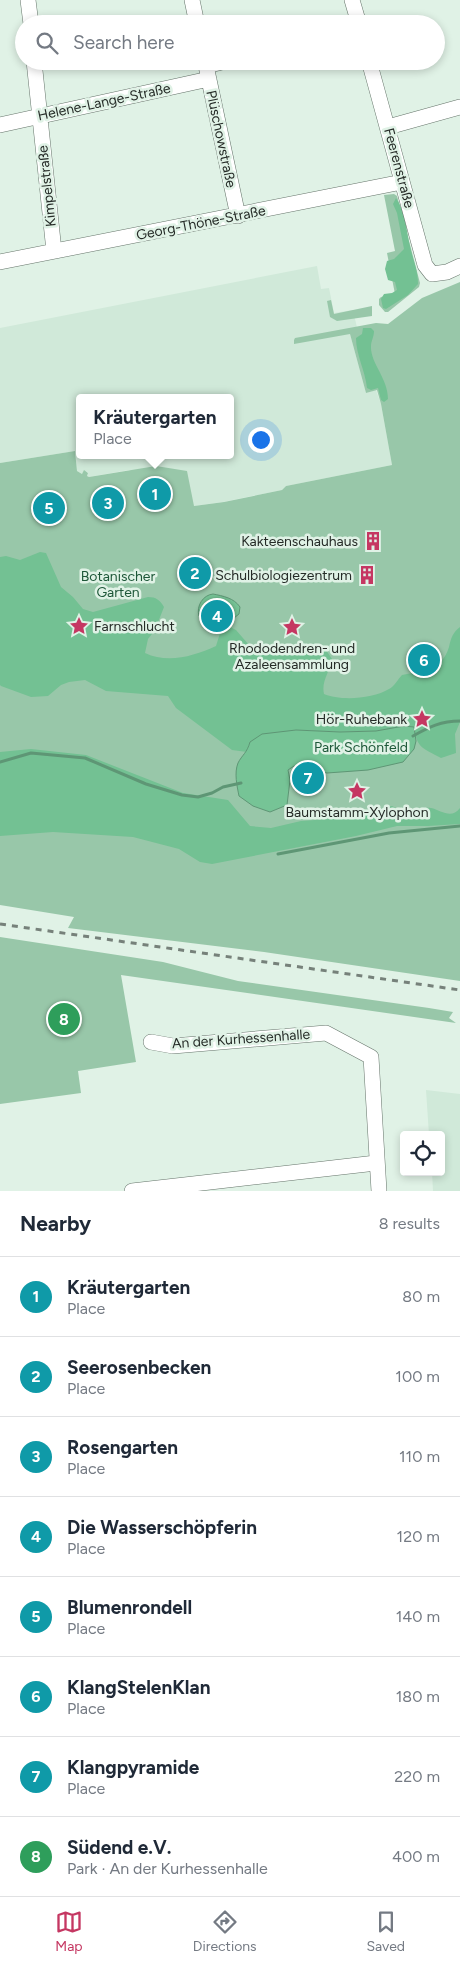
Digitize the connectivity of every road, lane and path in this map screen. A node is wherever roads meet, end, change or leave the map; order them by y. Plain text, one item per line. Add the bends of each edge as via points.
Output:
1 (28, 0) edge
2 (192, 0) edge
3 (352, 0) edge
4 (30, 15) edge
5 (195, 15) edge
6 (356, 15) edge
7 (35, 70) edge
8 (203, 70) edge
9 (207, 70) edge
10 (372, 70) edge
11 (460, 107) edge
12 (40, 116) junction
13 (0, 125) edge
14 (388, 126) junction
15 (402, 182) junction
16 (238, 216) junction
17 (54, 251) junction
18 (0, 262) edge
19 (460, 266) edge
20 (151, 1042) dead end
21 (376, 1163) junction
22 (132, 1191) edge
23 (379, 1191) edge

1 - 4 street
2 - 5 street
3 - 6 street
7 - 12 street, Kimpelstraße
8 - 12 street, Helene-Lange-Straße
9 - 16 street, Plüschowstraße
10 - 14 street, Feerenstraße
11 - 14 street
12 - 13 street, Helene-Lange-Straße
12 - 17 street, Kimpelstraße
14 - 15 street, Feerenstraße
15 - 16 street, Georg-Thöne-Straße
15 - 19 street, Feerenstraße via 425,265 432,274
16 - 17 street, Georg-Thöne-Straße
17 - 18 street, Georg-Thöne-Straße
20 - 21 street, An der Kurhessenhalle via 173,1046 326,1033 371,1057
21 - 22 street
21 - 23 street, An der Kurhessenhalle

